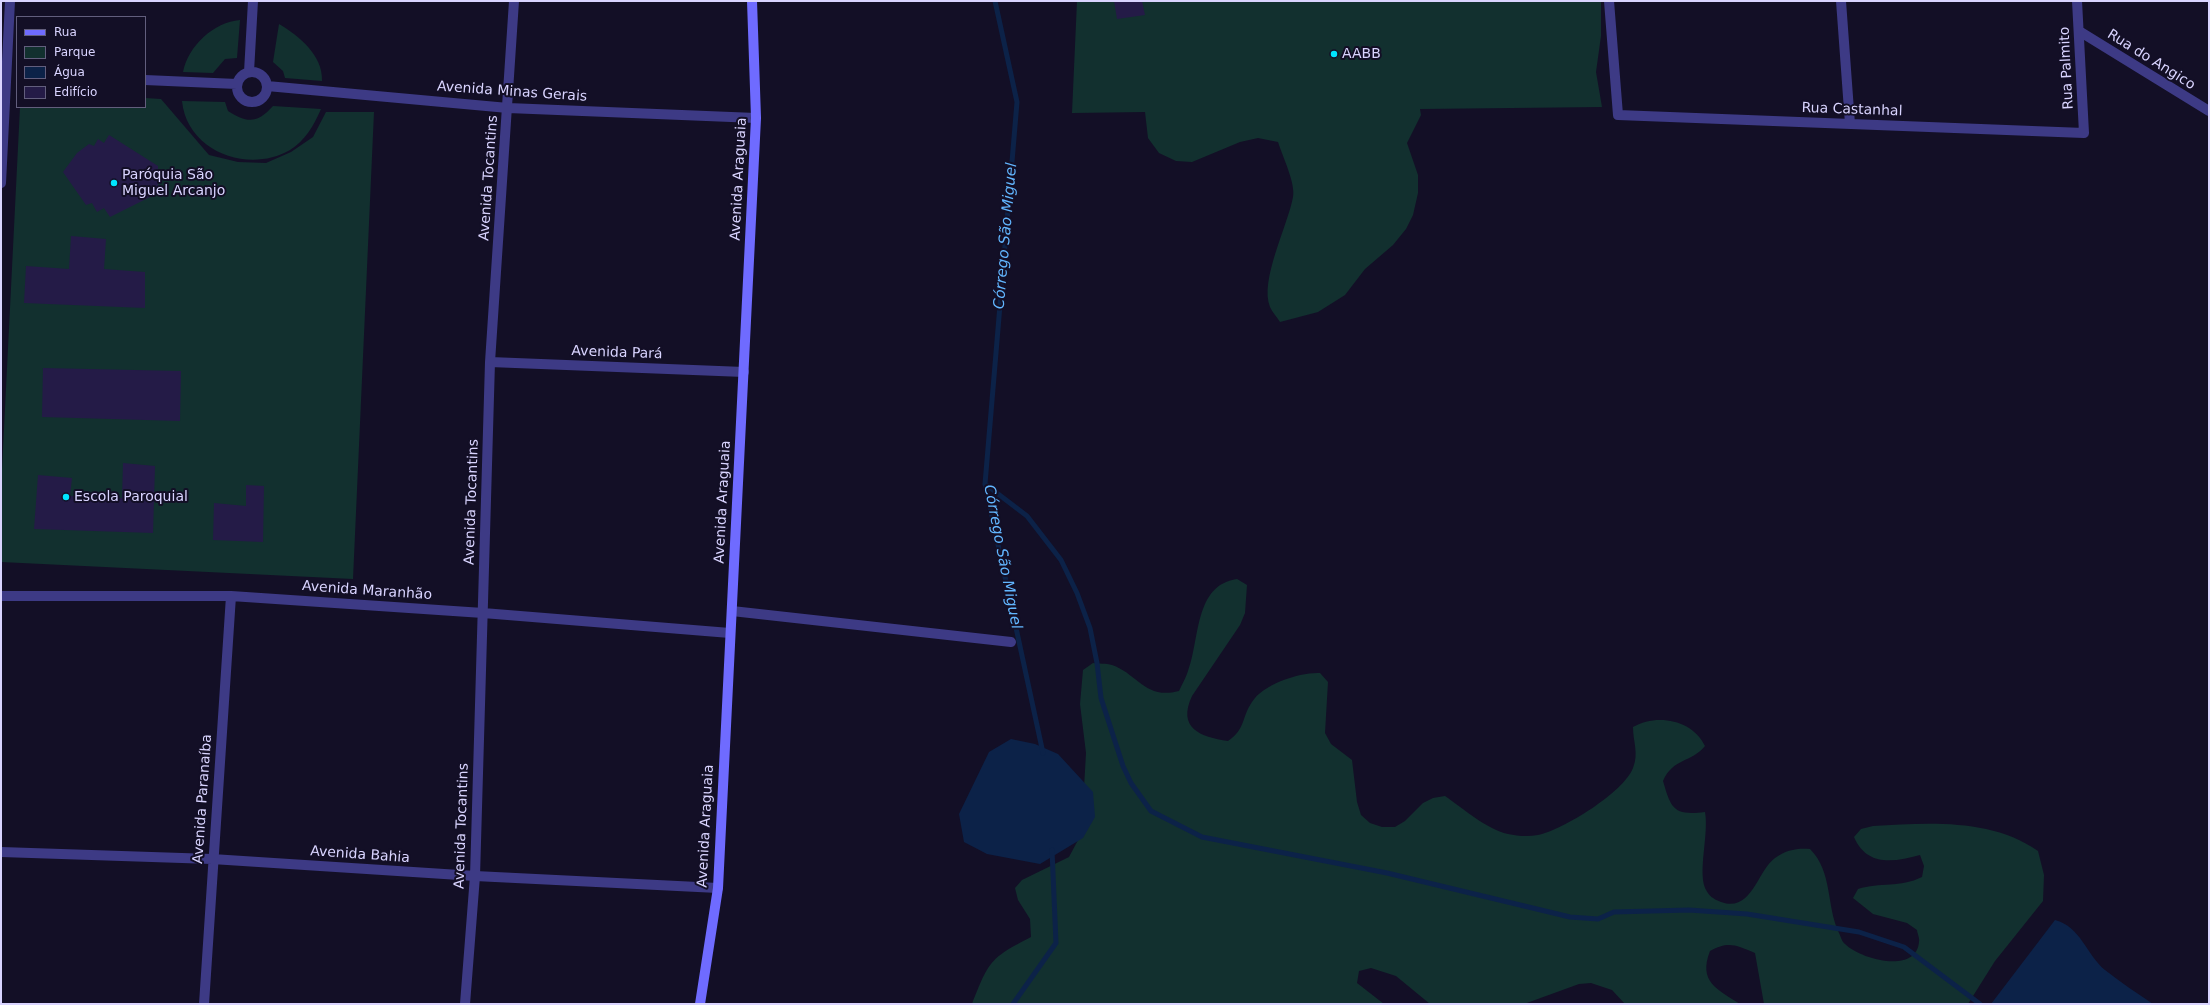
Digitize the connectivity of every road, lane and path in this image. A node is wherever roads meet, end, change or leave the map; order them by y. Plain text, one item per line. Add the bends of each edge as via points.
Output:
1 (10, 1) edge
2 (252, 1) edge
3 (514, 1) edge
4 (752, 1) edge
5 (1609, 1) edge
6 (1841, 1) edge
7 (2077, 1) edge
8 (2079, 32) junction
9 (249, 72) junction
10 (4, 73) edge
11 (16, 73) edge
12 (146, 80) edge
13 (237, 84) junction
14 (267, 86) junction
15 (508, 108) junction
16 (2209, 112) edge
17 (756, 118) junction
18 (1850, 124) junction
19 (2084, 133) joint
20 (1, 183) edge
21 (490, 362) junction
22 (744, 372) junction
23 (1, 596) edge
24 (231, 596) junction
25 (732, 612) junction
26 (483, 613) junction
27 (730, 633) junction
28 (1011, 642) dead end
29 (1, 852) edge
30 (212, 860) junction
31 (475, 876) junction
32 (718, 888) junction
33 (204, 1004) edge
34 (465, 1004) edge
35 (700, 1004) edge

1 - 10 street
2 - 9 street
3 - 15 street, Avenida Tocantins
4 - 17 street, Avenida Araguaia
5 - 18 street, Rua Castanhal via 1618,115
6 - 18 street
7 - 8 street, Rua Palmito
8 - 16 street, Rua do Angico
8 - 19 street, Rua Palmito
9 - 13 street via 241,76
9 - 14 street via 261,75
10 - 11 street
10 - 20 street
12 - 13 street
13 - 14 street via 238,94 251,102 264,96
14 - 15 street, Avenida Minas Gerais
15 - 17 street, Avenida Minas Gerais
15 - 21 street, Avenida Tocantins
17 - 22 street, Avenida Araguaia
18 - 19 street, Rua Castanhal
21 - 22 street, Avenida Pará
21 - 26 street, Avenida Tocantins
22 - 25 street, Avenida Araguaia
23 - 24 street, Avenida Maranhão
24 - 26 street, Avenida Maranhão
24 - 30 street, Avenida Paranaíba
25 - 27 street, Avenida Araguaia
25 - 28 street
26 - 27 street, Avenida Maranhão
26 - 31 street, Avenida Tocantins
27 - 32 street, Avenida Araguaia
29 - 30 street, Avenida Bahia
30 - 31 street, Avenida Bahia
30 - 33 street, Avenida Paranaíba
31 - 32 street, Avenida Bahia
31 - 34 street, Avenida Tocantins
32 - 35 street, Avenida Araguaia

